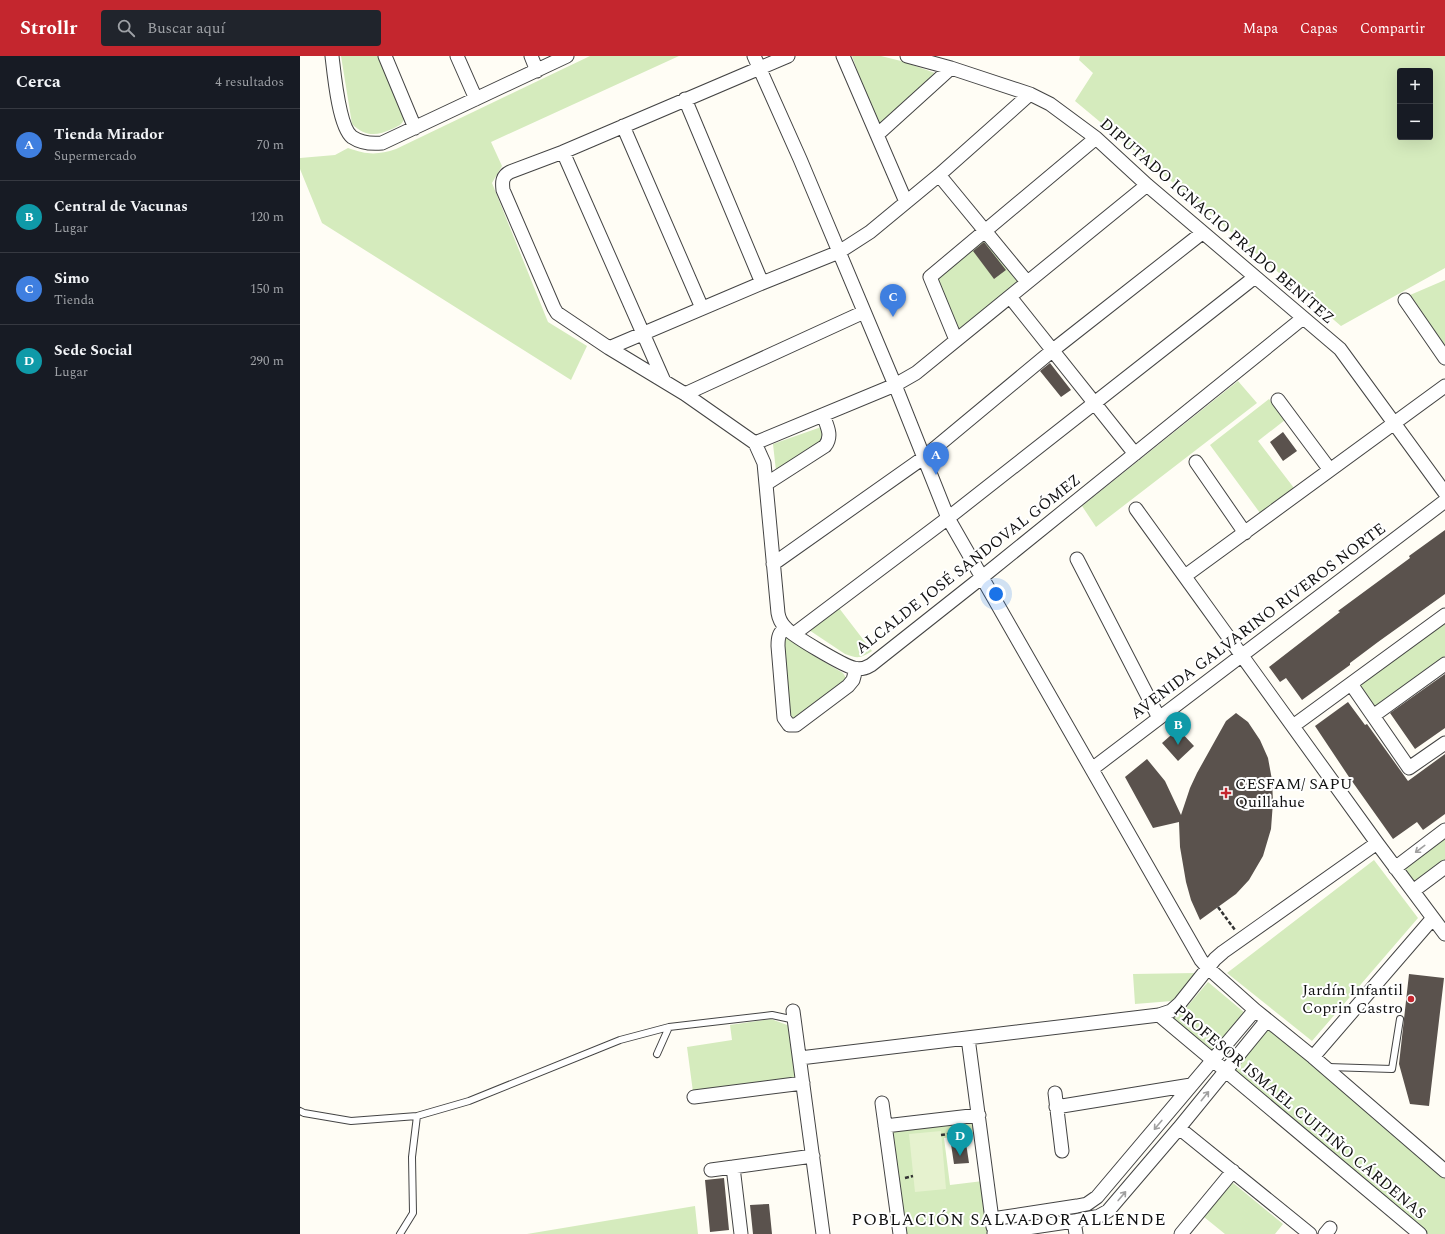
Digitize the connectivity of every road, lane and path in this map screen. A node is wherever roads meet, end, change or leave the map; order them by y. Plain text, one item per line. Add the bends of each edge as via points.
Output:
1 (332, 56) edge
2 (385, 56) edge
3 (457, 56) edge
4 (531, 56) edge
5 (567, 56) edge
6 (788, 56) edge
7 (843, 56) edge
8 (907, 56) edge
9 (756, 62) edge
10 (951, 68) junction
11 (537, 71) junction
12 (1030, 94) junction
13 (476, 99) junction
14 (685, 99) junction
15 (623, 126) junction
16 (414, 128) junction
17 (877, 135) junction
18 (1096, 138) junction
19 (563, 152) junction
20 (939, 175) junction
21 (1147, 186) junction
22 (906, 202) junction
23 (984, 232) junction
24 (1202, 233) junction
25 (839, 252) junction
26 (1255, 277) junction
27 (1027, 282) junction
28 (762, 283) junction
29 (1010, 296) junction
30 (1405, 300) dead end
31 (702, 308) junction
32 (864, 312) junction
33 (1304, 318) junction
34 (643, 333) junction
35 (956, 340) junction
36 (609, 348) junction
37 (1053, 350) junction
38 (1445, 358) edge
39 (664, 381) junction
40 (895, 385) junction
41 (1445, 386) edge
42 (685, 394) junction
43 (1278, 400) dead end
44 (1094, 402) junction
45 (822, 415) junction
46 (1394, 423) junction
47 (755, 443) junction
48 (1135, 454) junction
49 (924, 458) junction
50 (1196, 462) dead end
51 (1330, 470) junction
52 (766, 484) junction
53 (1445, 493) edge
54 (1445, 501) edge
55 (1136, 509) dead end
56 (948, 518) junction
57 (1245, 532) junction
58 (1077, 559) dead end
59 (773, 564) junction
60 (1185, 576) junction
61 (981, 578) junction
62 (1445, 615) edge
63 (790, 631) junction
64 (1242, 655) junction
65 (1445, 664) edge
66 (856, 669) junction
67 (1351, 684) junction
68 (1373, 716) junction
69 (1159, 718) junction
70 (1293, 726) junction
71 (1445, 743) edge
72 (1092, 769) junction
73 (1445, 830) edge
74 (1377, 843) junction
75 (1445, 867) edge
76 (1395, 868) junction
77 (1413, 891) junction
78 (1218, 907) dead end
79 (1433, 918) junction
80 (1445, 934) edge
81 (1241, 939) junction
82 (1208, 968) junction
83 (1255, 1010) junction
84 (794, 1015) joint
85 (1159, 1015) junction
86 (1400, 1019) dead end
87 (1267, 1020) junction
88 (669, 1027) junction
89 (968, 1038) junction
90 (656, 1054) dead end
91 (1313, 1057) junction
92 (800, 1058) junction
93 (1212, 1060) junction
94 (1324, 1067) junction
95 (1226, 1071) junction
96 (803, 1083) junction
97 (1191, 1085) junction
98 (1054, 1093) dead end
99 (694, 1097) dead end
100 (882, 1103) dead end
101 (1056, 1107) junction
102 (300, 1111) edge
103 (978, 1115) junction
104 (417, 1116) junction
105 (885, 1126) junction
106 (1179, 1128) junction
107 (981, 1130) junction
108 (941, 1134) dead end
109 (1062, 1151) dead end
110 (813, 1156) junction
111 (733, 1167) junction
112 (711, 1170) dead end
113 (1233, 1171) junction
114 (1445, 1171) edge
115 (992, 1219) junction
116 (1075, 1228) edge
117 (400, 1234) edge
118 (741, 1234) edge
119 (823, 1234) edge
120 (900, 1234) edge
121 (994, 1234) edge
122 (1181, 1234) edge
123 (1310, 1234) edge
124 (1420, 1234) edge

1 - 16 street via 343,123 352,136 370,144 382,143
2 - 16 street
3 - 13 street
4 - 11 street
5 - 11 street
6 - 9 street
7 - 17 street
8 - 10 street, DIPUTADO IGNACIO PRADO BENÍTEZ
9 - 14 street
9 - 25 street
10 - 12 street, DIPUTADO IGNACIO PRADO BENÍTEZ
10 - 17 street
11 - 13 street
12 - 18 street, DIPUTADO IGNACIO PRADO BENÍTEZ via 1050,104
12 - 20 street
13 - 16 street
14 - 15 street
14 - 28 street
15 - 19 street
15 - 31 street
17 - 22 street
18 - 21 street, DIPUTADO IGNACIO PRADO BENÍTEZ
18 - 23 street
19 - 34 street
19 - 36 street via 507,174 503,179 504,190 554,308 560,316
20 - 22 street
20 - 23 street
21 - 24 street, DIPUTADO IGNACIO PRADO BENÍTEZ
21 - 27 street
22 - 25 street via 870,232
23 - 27 street
23 - 35 street via 930,277
24 - 26 street, DIPUTADO IGNACIO PRADO BENÍTEZ
24 - 37 street
25 - 28 street
25 - 32 street
26 - 33 street, DIPUTADO IGNACIO PRADO BENÍTEZ
26 - 44 street
27 - 29 street
28 - 31 street
29 - 35 street
29 - 37 street
30 - 38 street
31 - 34 street
32 - 40 street
32 - 42 street
33 - 46 street, DIPUTADO IGNACIO PRADO BENÍTEZ via 1340,349
33 - 48 street, ALCALDE JOSÉ SANDOVAL GÓMEZ
34 - 36 street
34 - 39 street
35 - 40 street via 916,373
36 - 39 street
37 - 44 street
37 - 49 street
39 - 42 street
40 - 45 street
40 - 49 street
41 - 46 street
42 - 47 street
43 - 51 street
44 - 48 street
44 - 56 street
45 - 47 street
45 - 52 street via 830,432 830,438 825,446
46 - 51 street
46 - 53 street, DIPUTADO IGNACIO PRADO BENÍTEZ
47 - 52 street via 764,463
48 - 61 street, ALCALDE JOSÉ SANDOVAL GÓMEZ
49 - 56 street
49 - 59 street
50 - 57 street
51 - 57 street
52 - 59 street
54 - 64 street, AVENIDA GALVARINO RIVEROS NORTE
55 - 60 street
56 - 61 street
56 - 63 street
57 - 60 street
58 - 69 street
59 - 63 street via 778,614 780,621
60 - 64 street
61 - 66 street, ALCALDE JOSÉ SANDOVAL GÓMEZ via 871,665
61 - 72 street
62 - 67 street
63 - 66 street, ALCALDE JOSÉ SANDOVAL GÓMEZ via 844,665
63 - 66 street via 780,633 778,646 784,718 789,725 796,725 848,686
64 - 69 street, AVENIDA GALVARINO RIVEROS NORTE
64 - 70 street
65 - 68 street
67 - 68 street
67 - 70 street
68 - 71 street via 1410,768
69 - 72 street, AVENIDA GALVARINO RIVEROS NORTE
70 - 74 street
72 - 82 street
73 -> 76 street
74 - 76 street
74 - 81 street
75 - 77 street
76 - 77 street
77 - 79 street
78 - 81 path
79 - 80 street
79 - 91 street
81 - 82 street via 1223,952
82 - 83 street
82 - 85 street via 1180,1003 1171,1011
83 - 87 street
83 - 93 street
84 - 88 lane via 772,1015
84 - 92 street
85 - 89 street
85 - 93 street, PROFESOR ISMAEL CUITIÑO CÁRDENAS
86 - 94 lane via 1392,1069
87 - 91 street
87 - 95 street
88 - 90 lane
88 - 104 lane via 620,1040 469,1101
89 - 92 street
89 - 103 street
91 - 94 street
92 - 96 street
93 - 95 street, PROFESOR ISMAEL CUITIÑO CÁRDENAS
93 - 97 street
94 - 114 street
106 -> 95 street
95 - 124 street, PROFESOR ISMAEL CUITIÑO CÁRDENAS
96 - 99 street
96 - 110 street
97 - 101 street
97 -> 115 street via 1097,1198 1087,1204
98 - 101 street
100 - 105 street
101 - 109 street
102 - 104 lane via 304,1114 351,1121
103 - 105 street
103 - 107 street
104 - 117 lane via 412,1157 413,1213
105 - 120 street
106 - 113 street
116 -> 106 street via 1108,1211
107 - 108 path
107 - 115 street
110 - 111 street
110 - 119 street
111 - 112 street
111 - 118 street
113 - 122 street
113 - 123 street
115 - 121 street
116 - 121 street

